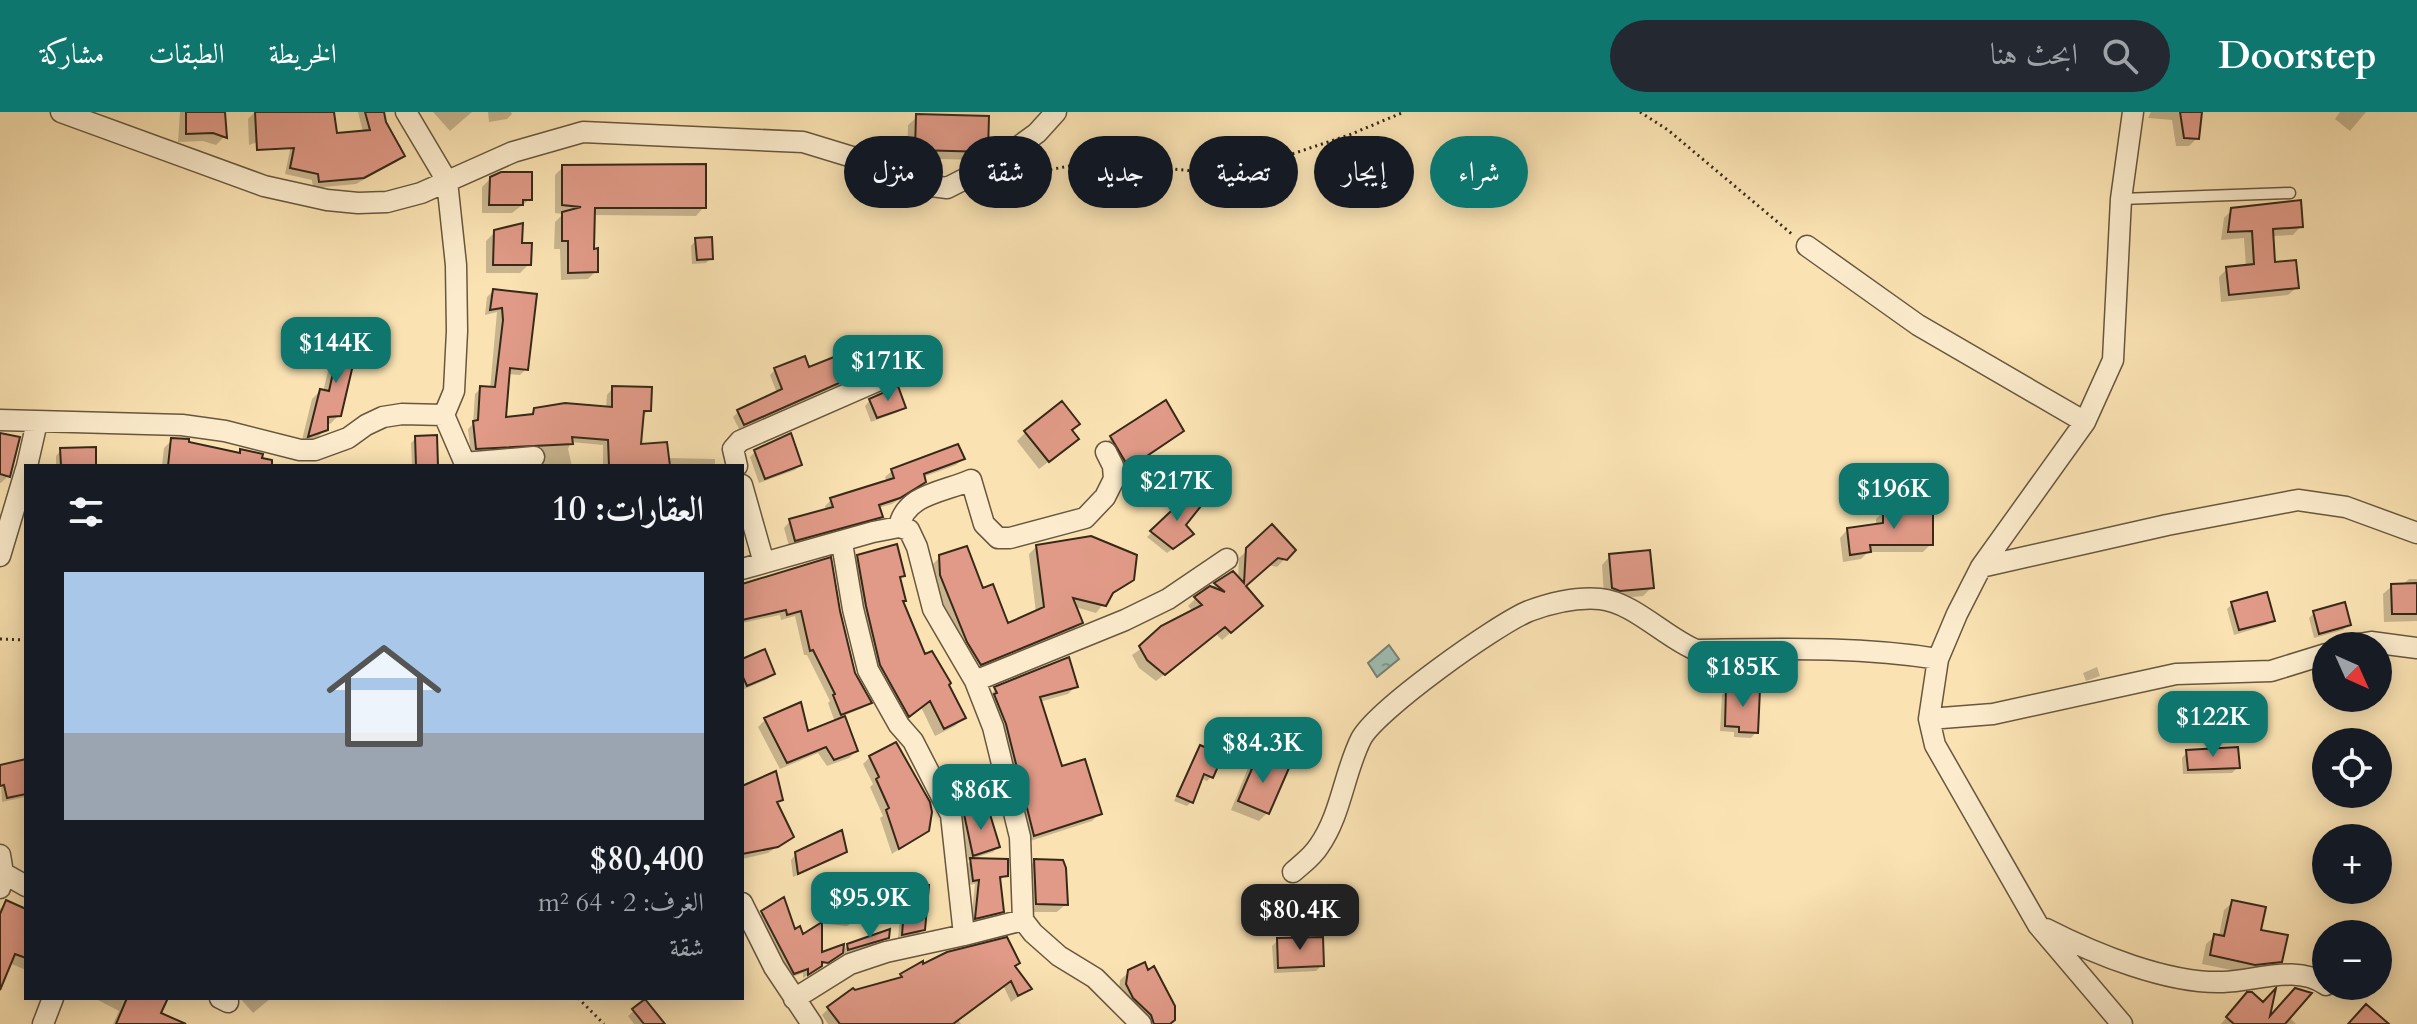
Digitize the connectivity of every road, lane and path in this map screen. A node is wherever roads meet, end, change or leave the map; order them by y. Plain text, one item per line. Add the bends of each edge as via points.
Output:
1 (61, 112) edge
2 (406, 112) edge
3 (1056, 112) edge
4 (1404, 112) edge
5 (1640, 112) edge
6 (2133, 112) edge
7 (581, 122) edge
8 (1052, 169) edge
9 (447, 181) junction
10 (2290, 193) dead end
11 (2121, 199) junction
12 (1807, 246) joint
13 (893, 374) dead end
14 (444, 415) junction
15 (0, 420) edge
16 (37, 422) junction
17 (2085, 422) junction
18 (1106, 452) dead end
19 (282, 456) edge
20 (534, 457) dead end
21 (27, 464) edge
22 (465, 464) edge
23 (737, 464) edge
24 (24, 474) edge
25 (744, 492) edge
26 (899, 527) junction
27 (2417, 533) edge
28 (842, 543) junction
29 (0, 556) edge
30 (1227, 559) dead end
31 (764, 563) junction
32 (1981, 567) junction
33 (744, 568) edge
34 (0, 639) edge
35 (24, 640) edge
36 (2392, 645) edge
37 (2417, 648) edge
38 (2312, 658) edge
39 (1938, 659) junction
40 (975, 681) junction
41 (1929, 719) junction
42 (1, 872) edge
43 (1293, 872) dead end
44 (24, 885) edge
45 (744, 907) edge
46 (1023, 920) junction
47 (2038, 925) junction
48 (964, 935) junction
49 (2312, 978) edge
50 (794, 999) junction
51 (52, 1000) edge
52 (580, 1000) edge
53 (43, 1024) edge
54 (604, 1024) edge
55 (812, 1024) edge
56 (1141, 1024) edge
57 (2122, 1024) edge

1 - 9 street via 264,186 327,200 387,202
2 - 9 street
3 - 7 street via 996,163 947,188 909,183 862,160 803,142
4 - 8 path via 1247,169 1217,173 1092,162
5 - 12 path
6 - 11 street
7 - 9 street
9 - 14 street via 457,331 454,391
10 - 11 lane
11 - 17 street via 2113,360
12 - 17 street via 1918,325
13 - 23 street via 740,441 733,449
14 - 19 street via 383,417 331,446
14 - 22 street
15 - 16 street
16 - 19 street via 182,425 225,431
16 - 21 street
17 - 32 street
18 - 26 street via 1114,479 1101,502 1079,521 998,538 984,524 971,480 919,499 906,510
20 - 22 street
24 - 29 street
25 - 31 street
26 - 28 street
26 - 40 street via 913,536 933,609
27 - 32 street via 2346,507 2298,500
28 - 31 street
28 - 48 street via 868,670 951,815
30 - 40 street via 1168,599 1125,620
31 - 33 street
32 - 39 street
34 - 35 path
36 - 37 street
38 - 41 street via 2271,671 2176,674 1993,714
39 - 41 street
39 - 43 street via 1825,648 1696,650 1604,599 1556,602 1493,632 1381,715 1363,736 1319,846
40 - 46 street via 993,727 1020,837
41 - 47 street via 1935,745
42 - 44 street
45 - 50 street
46 - 48 street
46 - 56 street via 1059,956 1095,978
47 - 49 street via 2087,950 2174,977 2223,982 2292,974
47 - 57 street
48 - 50 street via 850,964
50 - 55 street
51 - 53 street
52 - 54 path

